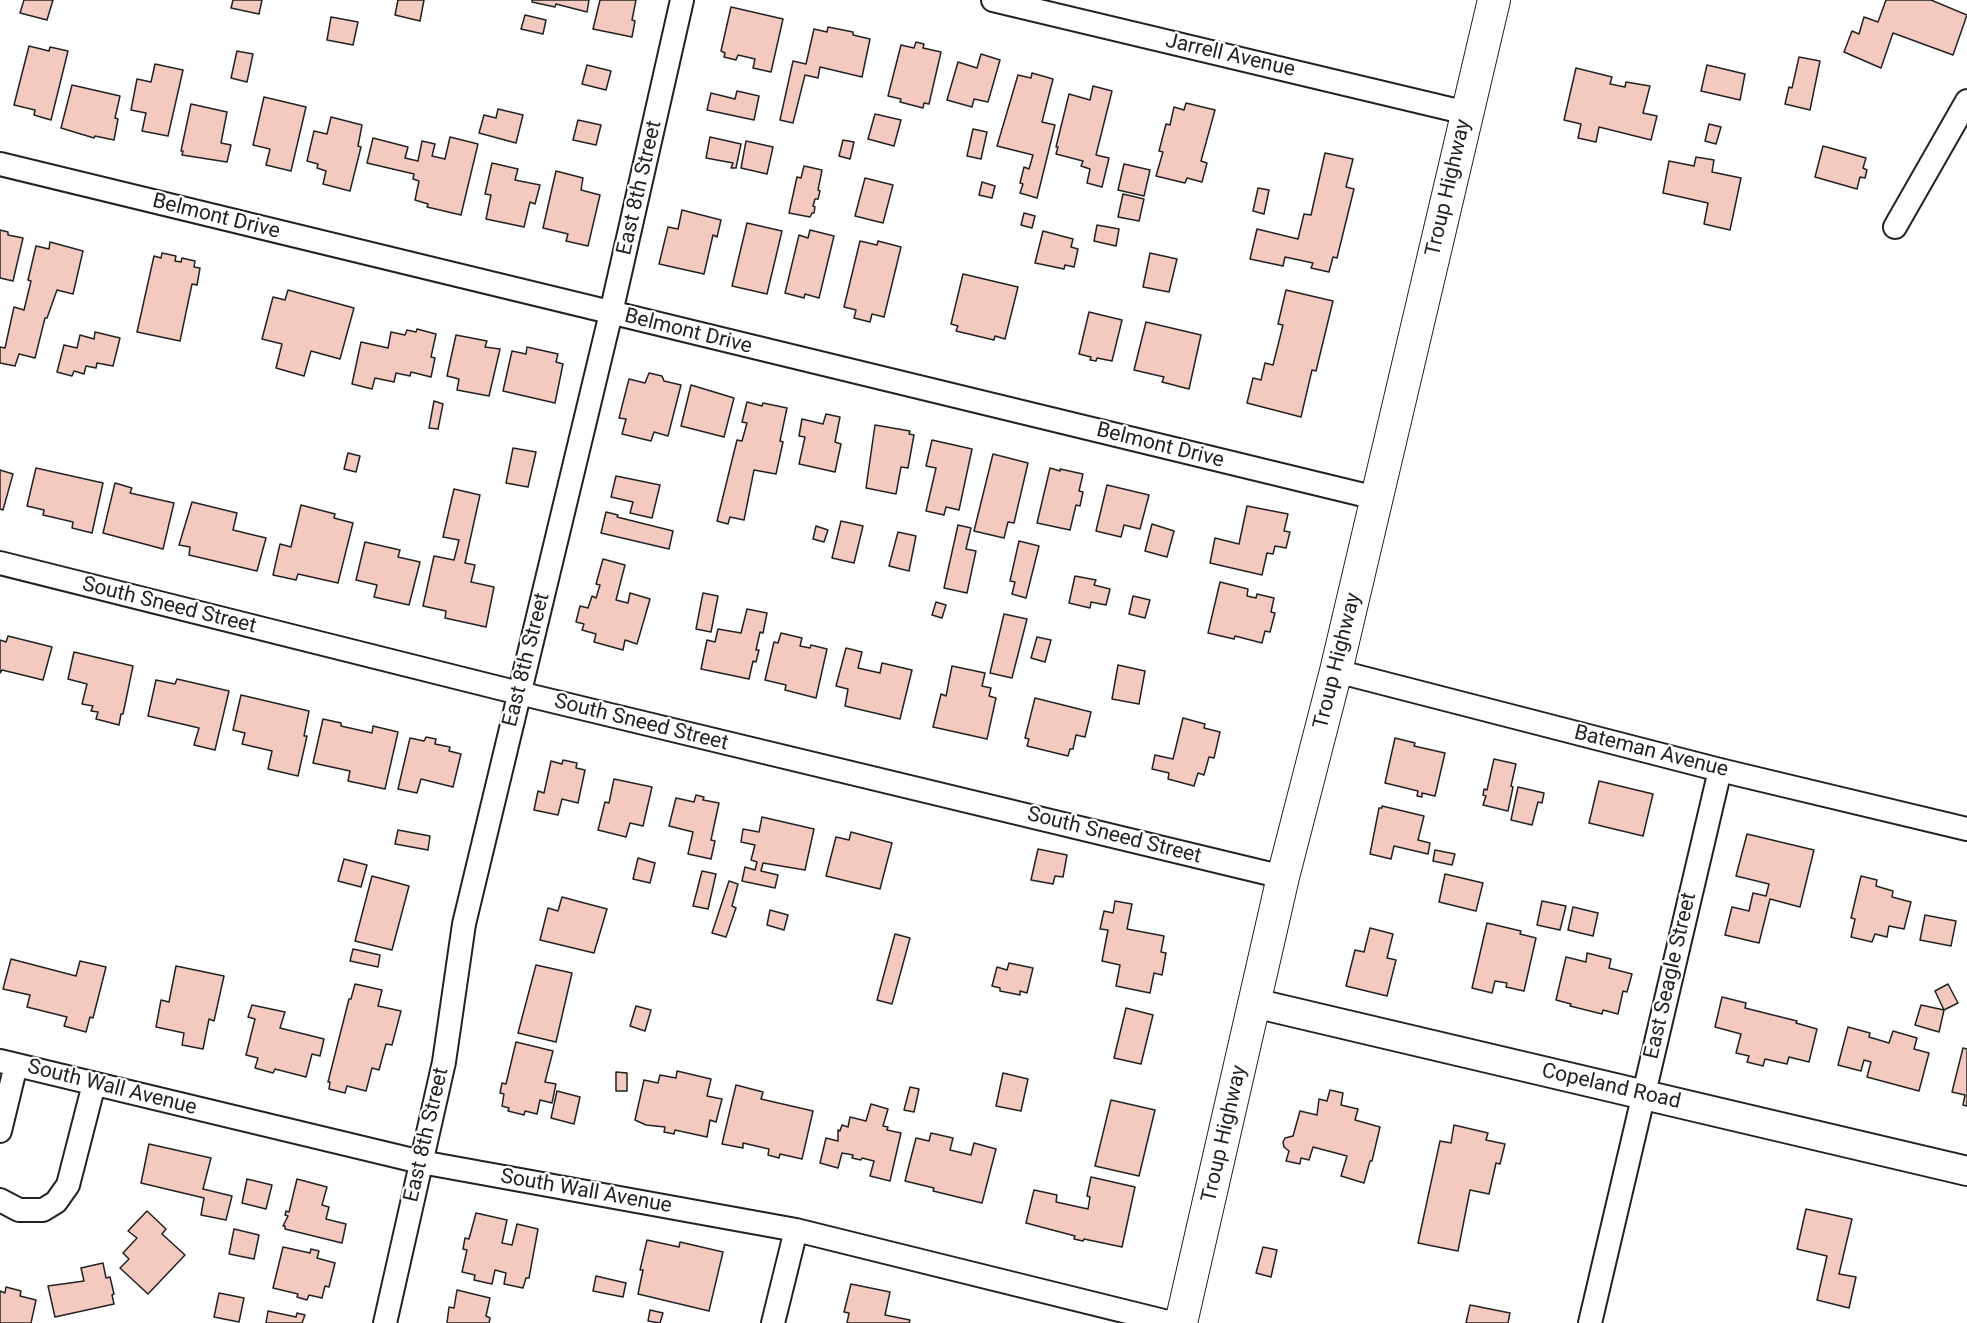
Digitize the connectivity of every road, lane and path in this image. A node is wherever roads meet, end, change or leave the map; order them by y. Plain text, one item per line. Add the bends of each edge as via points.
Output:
1 (682, 0) edge
2 (993, 0) edge
3 (1494, 0) edge
4 (1967, 101) edge
5 (1467, 113) junction
6 (0, 164) edge
7 (1895, 227) dead end
8 (611, 313) junction
9 (1376, 498) junction
10 (0, 563) edge
11 (1336, 671) junction
12 (519, 693) junction
13 (1720, 770) junction
14 (1967, 830) edge
15 (1283, 877) junction
16 (1254, 1003) junction
17 (8, 1063) edge
18 (94, 1084) junction
19 (1643, 1094) junction
20 (0, 1131) edge
21 (421, 1162) junction
22 (1967, 1171) edge
23 (0, 1200) edge
24 (796, 1230) junction
25 (385, 1323) edge
26 (773, 1323) edge
27 (1172, 1323) edge
28 (1181, 1323) edge
29 (1590, 1323) edge

1 - 8 street, East 8th Street
2 - 5 street, Jarrell Avenue
3 - 5 main road, Troup Highway
4 - 7 street
5 - 9 main road, Troup Highway
6 - 8 street, Belmont Drive
8 - 9 street, Belmont Drive
8 - 12 street, East 8th Street
9 - 11 main road, Troup Highway
10 - 12 street, South Sneed Street
11 - 13 street, Bateman Avenue
11 - 15 main road, Troup Highway
12 - 15 street, South Sneed Street
12 - 21 street, East 8th Street via 464,924 444,1062
13 - 14 street, Bateman Avenue
13 - 19 street, East Seagle Street
15 - 16 main road, Troup Highway
16 - 19 street, Copeland Road
16 - 28 main road, Troup Highway
17 - 18 street, South Wall Avenue
17 - 20 street
18 - 21 street, South Wall Avenue
18 - 23 street via 68,1185 56,1202 43,1210 19,1210
19 - 22 street, Copeland Road
19 - 29 street, East Seagle Street
21 - 24 street, South Wall Avenue
21 - 25 street, East 8th Street
24 - 26 street
24 - 27 street, South Wall Avenue

